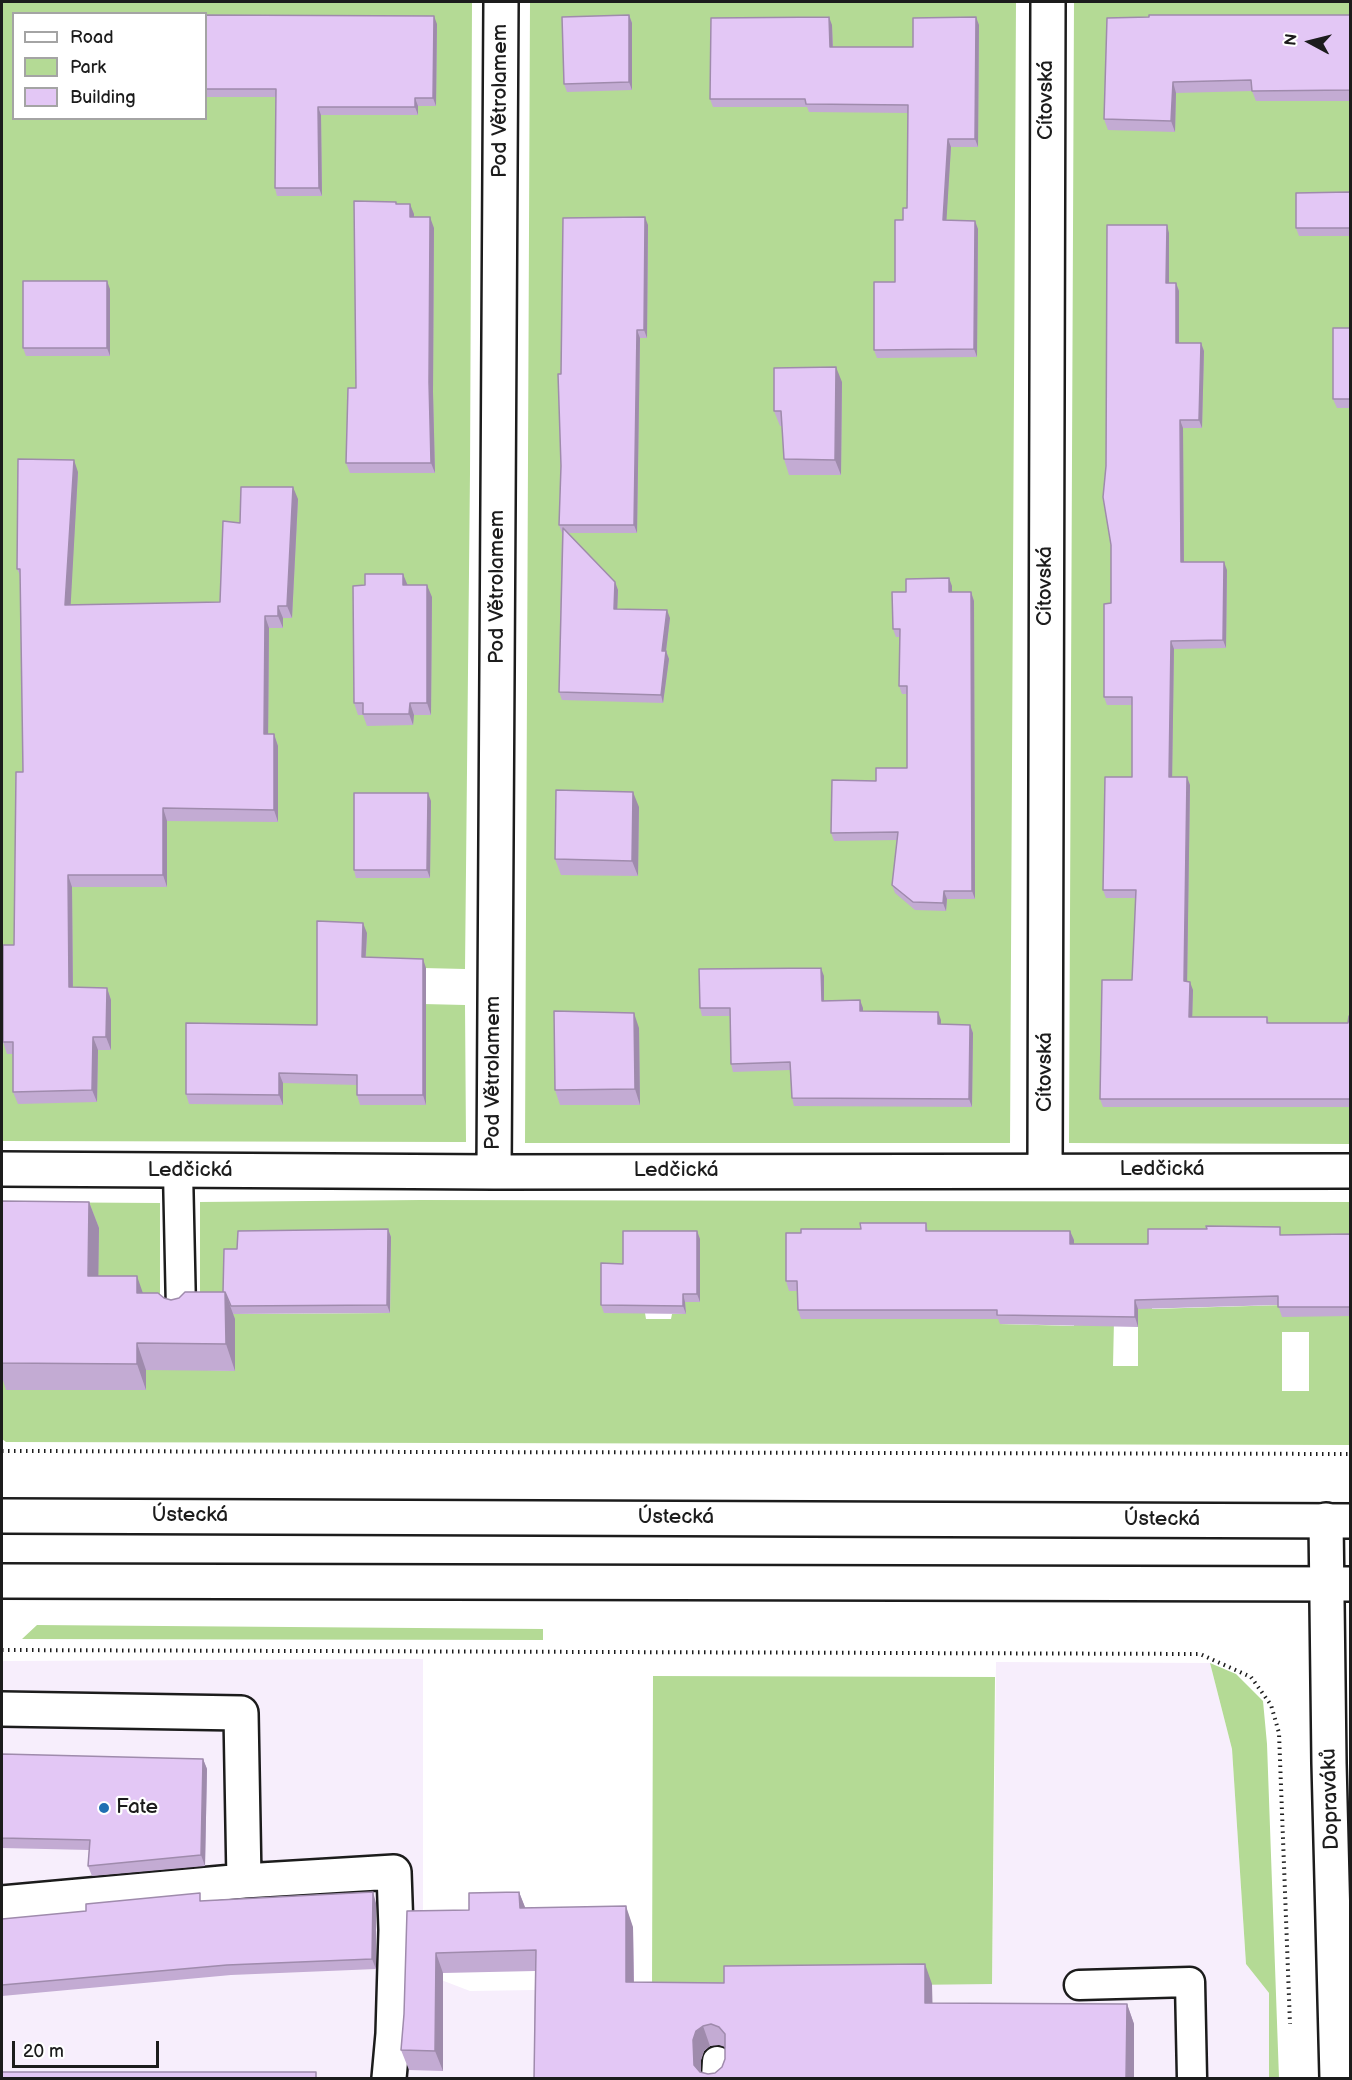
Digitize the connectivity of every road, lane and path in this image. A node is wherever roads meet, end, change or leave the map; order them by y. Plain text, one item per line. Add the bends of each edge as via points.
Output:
1 (501, 2) edge
2 (1047, 2) edge
3 (2, 1169) edge
4 (1045, 1170) junction
5 (177, 1171) junction
6 (1350, 1171) edge
7 (494, 1172) junction
8 (181, 1310) edge
9 (2, 1451) edge
10 (1350, 1454) edge
11 (2, 1516) edge
12 (1338, 1520) edge
13 (2, 1581) edge
14 (1339, 1584) edge
15 (2, 1650) edge
16 (2, 1709) edge
17 (244, 1881) junction
18 (2, 1903) edge
19 (1079, 1985) dead end
20 (1343, 1991) edge
21 (1290, 2032) dead end
22 (389, 2079) edge
23 (1192, 2079) edge
24 (1337, 2079) edge

1 - 7 street, Pod Větrolamem
2 - 4 street, Cítovská
3 - 5 street, Ledčická
4 - 6 street, Ledčická
4 - 7 street, Ledčická
5 - 7 street, Ledčická
5 - 8 lane
9 - 10 path
11 - 12 street, Ústecká
12 - 14 street, Dopraváků
13 - 14 street
14 - 20 street, Dopraváků via 1329,1763
15 - 21 path via 1200,1654 1251,1677 1271,1705 1279,1733
16 - 17 street via 241,1713
17 - 18 street
17 - 22 street via 394,1872 396,1930
19 - 23 lane via 1190,1982
20 - 24 street, Dopraváků

